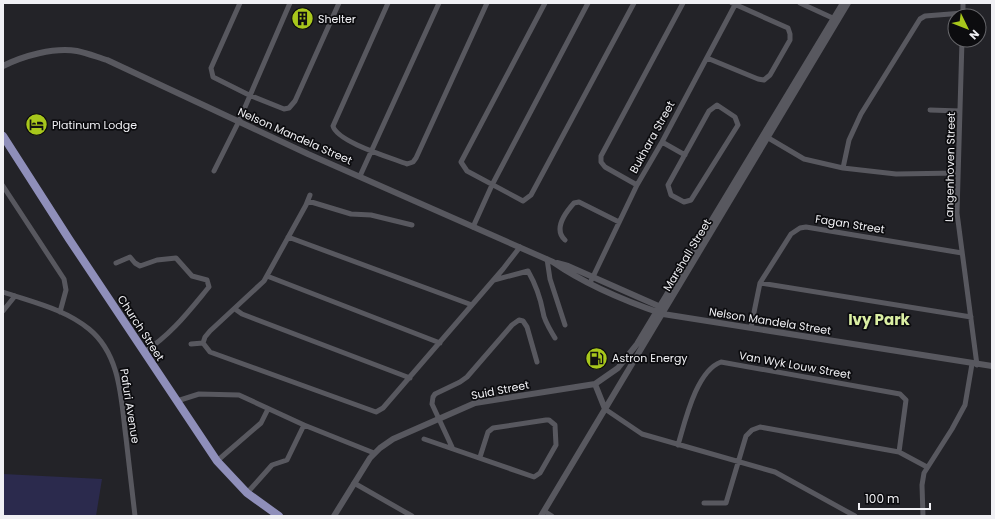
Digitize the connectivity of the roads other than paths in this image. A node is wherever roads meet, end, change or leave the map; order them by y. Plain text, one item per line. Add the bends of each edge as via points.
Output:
1 (240, 3) edge
2 (290, 3) edge
3 (339, 3) edge
4 (388, 3) edge
5 (439, 3) edge
6 (487, 3) edge
7 (545, 3) edge
8 (588, 3) edge
9 (634, 3) edge
10 (683, 3) edge
11 (800, 3) edge
12 (842, 3) edge
13 (848, 3) edge
14 (735, 4) edge
15 (947, 15) edge
16 (836, 19) junction
17 (962, 48) edge
18 (24, 58) junction
19 (707, 58) junction
20 (3, 66) edge
21 (3, 71) edge
22 (249, 95) junction
23 (930, 110) dead end
24 (960, 111) junction
25 (239, 121) junction
26 (3, 136) edge
27 (766, 136) junction
28 (662, 142) junction
29 (372, 151) junction
30 (685, 155) junction
31 (843, 168) junction
32 (214, 171) dead end
33 (958, 173) junction
34 (360, 176) junction
35 (492, 185) junction
36 (636, 185) junction
37 (3, 186) edge
38 (619, 222) junction
39 (412, 225) dead end
40 (473, 227) junction
41 (288, 237) junction
42 (565, 240) dead end
43 (520, 247) junction
44 (962, 253) junction
45 (550, 261) junction
46 (116, 263) dead end
47 (267, 276) junction
48 (493, 280) junction
49 (592, 280) junction
50 (760, 284) junction
51 (3, 292) edge
52 (16, 296) junction
53 (472, 305) junction
54 (235, 309) junction
55 (658, 309) junction
56 (3, 311) edge
57 (60, 312) junction
58 (664, 312) junction
59 (971, 318) junction
60 (565, 325) dead end
61 (751, 328) junction
62 (555, 338) dead end
63 (203, 343) junction
64 (440, 343) junction
65 (190, 344) dead end
66 (144, 352) junction
67 (537, 362) dead end
68 (978, 365) junction
69 (992, 367) edge
70 (410, 378) junction
71 (595, 384) junction
72 (177, 402) junction
73 (268, 408) junction
74 (605, 409) junction
75 (438, 419) junction
76 (304, 425) junction
77 (424, 439) dead end
78 (678, 445) junction
79 (452, 447) junction
80 (899, 452) junction
81 (374, 453) junction
82 (480, 457) junction
83 (739, 460) junction
84 (217, 461) junction
85 (927, 467) junction
86 (354, 483) junction
87 (247, 493) junction
88 (704, 503) dead end
89 (542, 513) edge
90 (135, 516) edge
91 (278, 516) edge
92 (334, 516) edge
93 (412, 516) edge
94 (552, 516) edge
95 (855, 516) edge
96 (923, 516) edge

1 - 22 street via 210,71 213,77
2 - 22 street
3 - 22 street via 292,105 284,109
4 - 29 street via 333,126 340,135
5 - 29 street
6 - 29 street via 413,162 407,164
7 - 35 street via 461,162 468,171
8 - 35 street
9 - 35 street via 531,195 523,201 518,200
10 - 36 street via 601,156 601,162 605,167
11 - 16 street
12 - 16 street, Marshall Street
13 - 16 street, Marshall Street
14 - 19 street, Bukhara Street
14 - 19 street via 788,28 790,40 770,75 761,80
15 - 31 street via 924,16 920,19 861,114 851,136
16 - 27 street, Marshall Street
17 - 24 street, Langenhoven Street
18 - 20 street, Nelson Mandela Street
18 - 21 street, Nelson Mandela Street
18 - 25 street, Nelson Mandela Street via 65,50 89,54
19 - 28 street, Bukhara Street
22 - 25 street
23 - 24 street
24 - 33 street, Langenhoven Street
25 - 32 street
25 - 34 street, Nelson Mandela Street
26 - 66 main road, Church Street
27 - 31 street via 804,159
27 - 55 street, Marshall Street
27 - 58 street, Marshall Street
28 - 30 street
28 - 36 street, Bukhara Street
29 - 34 street
30 - 30 street via 711,108 717,105 737,119 738,125 691,200 686,203 671,195 668,185
31 - 33 street via 896,174
33 - 44 street, Langenhoven Street via 957,213
34 - 40 street, Nelson Mandela Street
35 - 40 street
36 - 38 street, Bukhara Street
37 - 57 street via 64,279 66,290
38 - 42 street via 579,202 574,202 559,229
38 - 49 street, Bukhara Street
39 - 41 street via 372,215 351,214 309,198
40 - 43 street, Nelson Mandela Street
41 - 47 street
41 - 53 street
43 - 45 street, Nelson Mandela Street
43 - 48 street
44 - 50 street, Fagan Street via 806,227 791,234
44 - 59 street, Langenhoven Street
45 - 49 street, Nelson Mandela Street
45 - 60 street via 550,279
46 - 66 street via 130,258 140,266 157,260 176,258 192,276 207,280 209,287 180,322
47 - 54 street
47 - 64 street
48 - 53 street
48 - 62 street via 528,271
49 - 55 street, Nelson Mandela Street
50 - 59 street
50 - 61 street, Fagan Street
51 - 52 street, Pafuri Avenue
52 - 56 street
52 - 57 street, Pafuri Avenue
53 - 64 street
54 - 63 street via 204,337
54 - 70 street via 242,314
55 - 58 street, Nelson Mandela Street
55 - 71 street, Suid Street via 630,355 618,368
57 - 90 street, Pafuri Avenue via 88,328 104,346 118,378
58 - 61 street, Nelson Mandela Street
58 - 74 street, Marshall Street
59 - 68 street, Langenhoven Street
61 - 68 street, Nelson Mandela Street
63 - 65 street
63 - 70 street via 210,352 372,412 380,411
64 - 70 street
66 - 72 main road, Church Street
67 - 75 street via 525,324 523,321 516,322 467,377 435,394 432,404
68 - 69 street, Nelson Mandela Street
68 - 85 street, Langenhoven Street via 964,405
71 - 74 street
71 - 75 street, Suid Street via 488,400
72 - 73 street via 199,394 239,395
72 - 84 main road, Church Street
73 - 76 street
73 - 84 street via 261,423
74 - 78 street via 638,432
74 - 89 street, Marshall Street
75 - 79 street
75 - 81 street, Suid Street via 393,439
76 - 81 street
76 - 87 street via 287,460 272,465
77 - 79 street
78 - 80 street, Van Wyk Louw Street via 694,397 709,370 721,362 900,394 906,400
78 - 83 street
79 - 82 street
80 - 83 street via 760,427 746,436
80 - 85 street
81 - 86 street, Suid Street
82 - 82 street via 528,476 538,476 557,443 555,425 546,420 493,428 488,432
83 - 88 street via 726,503
83 - 95 street via 775,472
84 - 87 main road, Church Street
85 - 96 street, Langenhoven Street via 922,485
86 - 92 street, Suid Street
86 - 93 street
87 - 91 main road, Church Street
89 - 94 street

